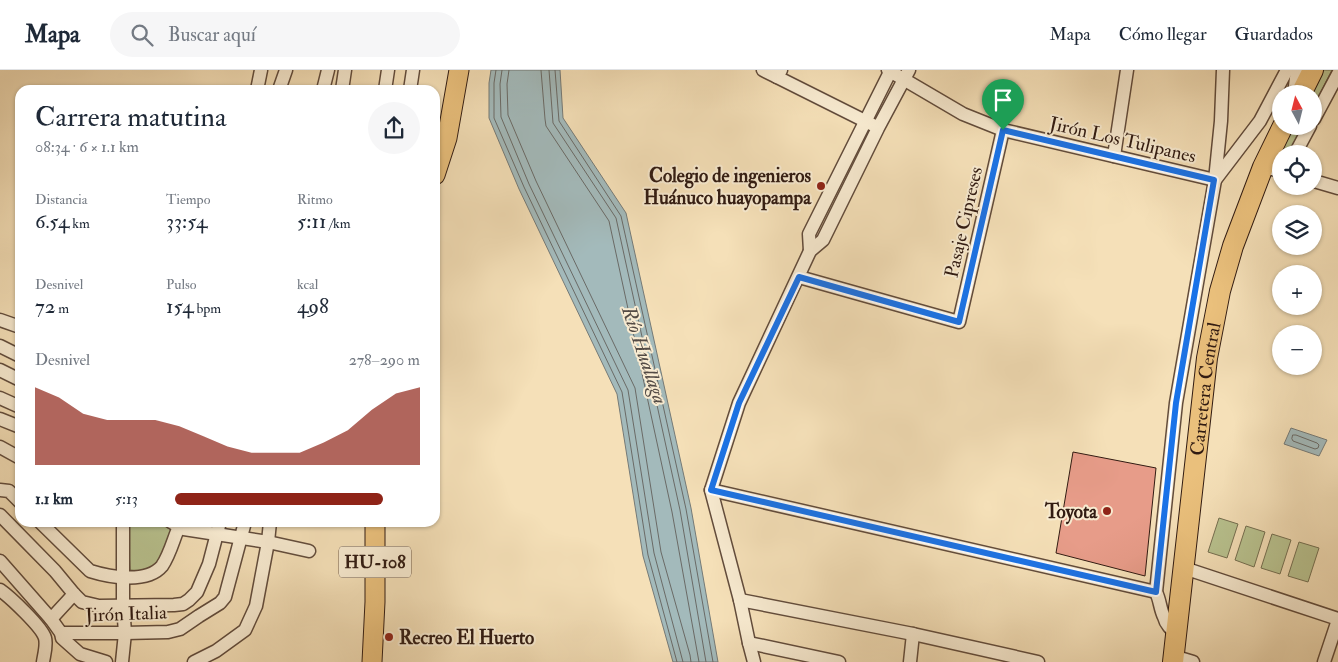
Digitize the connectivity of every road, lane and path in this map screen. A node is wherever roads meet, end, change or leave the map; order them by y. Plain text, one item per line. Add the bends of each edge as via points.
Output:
1 (261, 70) edge
2 (286, 70) edge
3 (328, 70) edge
4 (345, 70) edge
5 (388, 70) edge
6 (413, 70) edge
7 (459, 70) edge
8 (762, 70) edge
9 (890, 70) edge
10 (1127, 70) edge
11 (1223, 70) edge
12 (1287, 70) edge
13 (1297, 70) edge
14 (1313, 70) edge
15 (779, 74) edge
16 (906, 74) edge
17 (1338, 74) edge
18 (258, 85) edge
19 (281, 85) edge
20 (324, 85) edge
21 (343, 85) edge
22 (386, 85) edge
23 (411, 85) edge
24 (1295, 85) edge
25 (1306, 85) edge
26 (1322, 104) edge
27 (866, 121) junction
28 (878, 128) junction
29 (1003, 130) junction
30 (1114, 156) junction
31 (440, 160) edge
32 (1272, 169) edge
33 (1214, 180) junction
34 (1322, 183) edge
35 (1338, 188) edge
36 (810, 252) junction
37 (799, 277) junction
38 (0, 320) edge
39 (15, 325) edge
40 (0, 346) edge
41 (15, 354) edge
42 (0, 370) edge
43 (15, 378) edge
44 (0, 398) edge
45 (15, 405) edge
46 (0, 419) edge
47 (15, 425) edge
48 (0, 447) edge
49 (15, 455) edge
50 (0, 481) edge
51 (5, 490) edge
52 (711, 490) junction
53 (15, 498) edge
54 (0, 516) edge
55 (45, 527) edge
56 (123, 527) edge
57 (176, 527) edge
58 (181, 527) edge
59 (244, 527) edge
60 (270, 527) edge
61 (375, 527) edge
62 (218, 528) edge
63 (241, 538) junction
64 (268, 542) junction
65 (309, 551) dead end
66 (0, 561) edge
67 (1184, 568) junction
68 (124, 578) junction
69 (0, 590) edge
70 (197, 592) junction
71 (1156, 592) junction
72 (74, 594) junction
73 (740, 600) junction
74 (123, 605) junction
75 (51, 619) junction
76 (1338, 620) edge
77 (180, 629) junction
78 (61, 633) junction
79 (125, 633) junction
80 (913, 634) junction
81 (1177, 634) junction
82 (749, 643) junction
83 (994, 658) edge
84 (1173, 659) edge
85 (43, 662) edge
86 (106, 662) edge
87 (122, 662) edge
88 (194, 662) edge
89 (372, 662) edge
90 (754, 662) edge
91 (839, 662) edge
92 (910, 662) edge
93 (1038, 662) edge
94 (1193, 662) edge
95 (1324, 662) edge

1 - 18 street
2 - 19 street
3 - 20 street
4 - 21 street
5 - 22 street
6 - 23 street
7 - 31 main road
8 - 15 street
9 - 16 street, Jirón Los Tulipanes
9 - 27 street
10 - 30 street
11 - 33 street
12 - 33 street via 1260,121
13 - 24 street
14 - 25 highway
15 - 27 street
16 - 28 street
16 - 29 street, Jirón Los Tulipanes via 963,114
17 - 26 street
27 - 28 street
27 - 36 street via 809,234
28 - 36 street via 823,240
29 - 30 street, Jirón Los Tulipanes
29 - 37 street, Pasaje Cipreses via 959,322
30 - 33 street, Jirón Los Tulipanes
32 - 67 highway, Carretera Central via 1233,246 1220,291 1207,358
33 - 71 street via 1176,403
34 - 35 street
36 - 37 street
37 - 52 street via 739,403
38 - 39 street
40 - 41 street
42 - 43 street
44 - 45 street
46 - 47 street
48 - 49 street
50 - 51 street
51 - 53 street
52 - 71 street
52 - 73 street
54 - 72 street
55 - 68 street via 90,571
56 - 68 street
57 - 68 street via 161,567 143,576
58 - 62 street
59 - 63 street, Jirón Italia
60 - 64 street
61 - 89 main road, HU-108
62 - 63 street
62 - 70 street via 209,564
63 - 64 street
63 - 77 street, Jirón Italia via 223,600
64 - 65 street
64 - 88 street via 256,606 245,630
66 - 75 street
67 - 76 street
67 - 81 highway, Carretera Central
68 - 74 street
69 - 85 street via 45,638
70 - 74 street via 182,604
70 - 77 street
71 - 81 street via 1163,617
72 - 74 street via 82,602 99,606
72 - 75 street
73 - 80 street
73 - 82 street
74 - 79 street
75 - 78 street
76 - 95 street
77 - 79 street, Jirón Italia
78 - 79 street, Jirón Italia
78 - 86 street via 62,638 80,654
79 - 87 street
80 - 83 street
80 - 92 street
81 - 84 highway, Carretera Central
82 - 90 street
82 - 91 street
83 - 93 street
84 - 94 street

